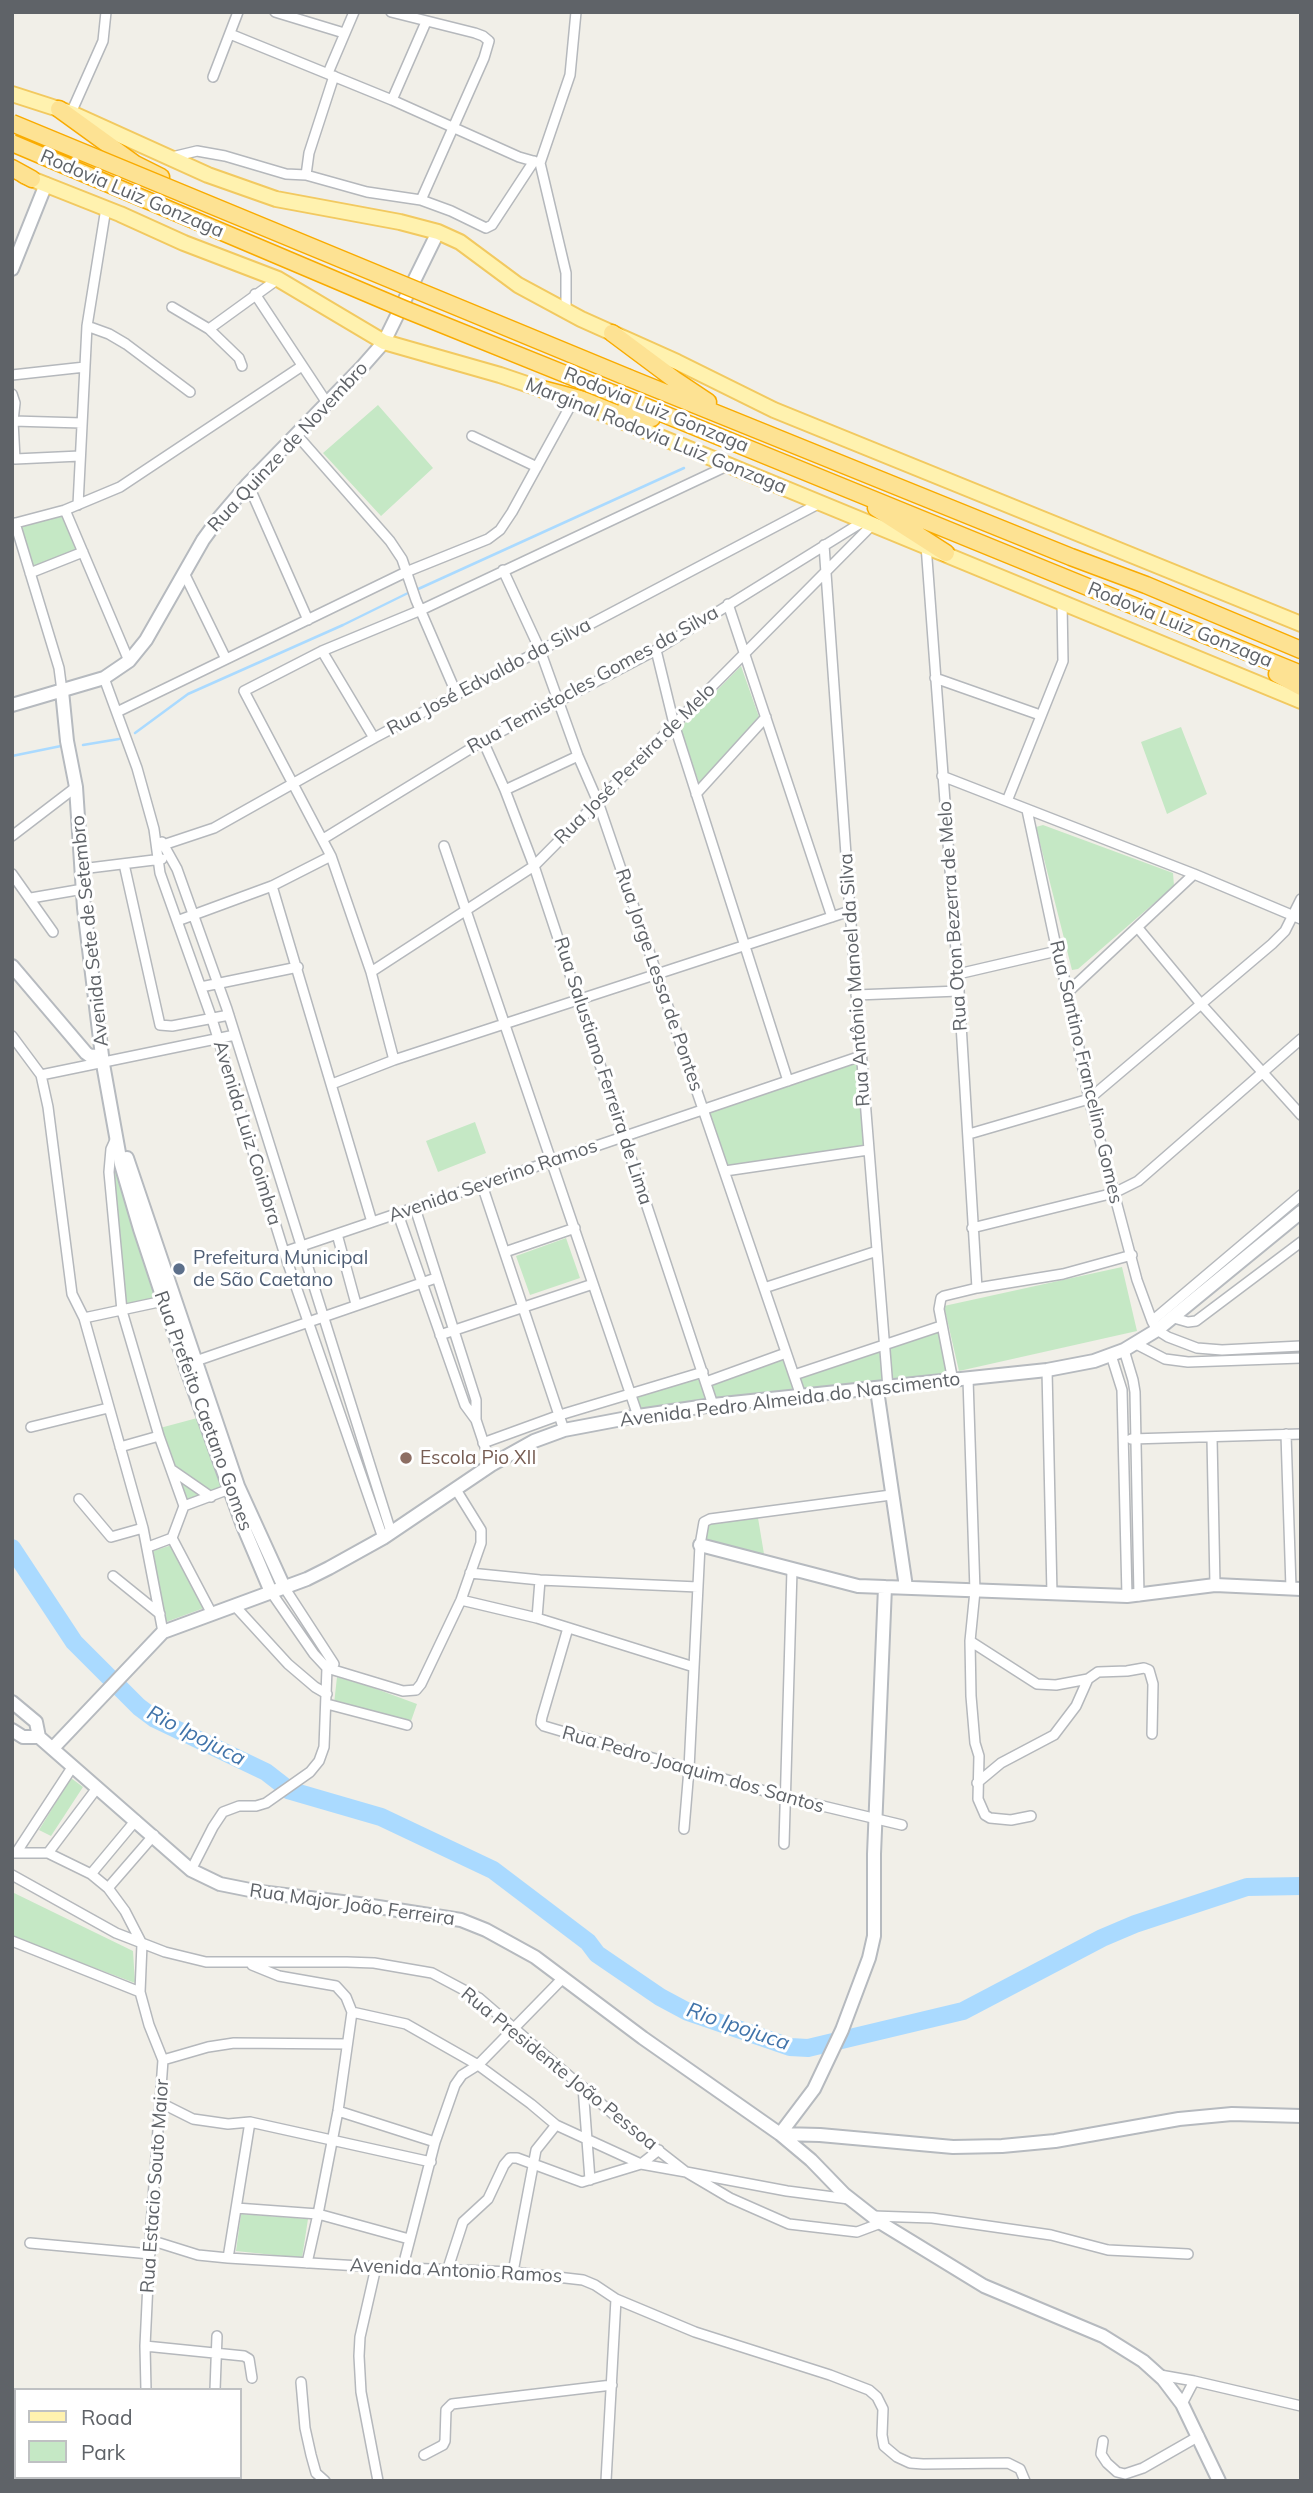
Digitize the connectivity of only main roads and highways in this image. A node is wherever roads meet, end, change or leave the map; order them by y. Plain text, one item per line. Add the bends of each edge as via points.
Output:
1 (12, 94) edge
2 (65, 111) junction
3 (12, 123) edge
4 (12, 143) edge
5 (12, 170) edge
6 (39, 182) joint
7 (247, 221) junction
8 (612, 333) junction
9 (542, 389) junction
10 (775, 438) junction
11 (746, 447) junction
12 (839, 484) junction
13 (946, 554) junction
14 (1146, 585) junction
15 (1301, 624) edge
16 (1198, 632) junction
17 (1301, 640) edge
18 (1301, 650) edge
19 (1301, 674) edge
20 (1301, 687) edge
21 (1301, 702) edge

1 - 2 main road
2 - 7 highway via 135,164
2 - 8 main road via 208,175 276,199 438,232 460,242 519,285
3 - 7 highway, Rodovia Luiz Gonzaga, bridge
4 - 11 highway, Rodovia Luiz Gonzaga, bridge
5 - 6 highway
6 - 9 main road, Marginal Rodovia Luiz Gonzaga via 278,279 383,342
7 - 10 highway, Rodovia Luiz Gonzaga, bridge
8 - 10 highway via 702,398
8 - 15 main road via 774,410
9 - 11 highway
9 - 13 main road, Marginal Rodovia Luiz Gonzaga
10 - 14 highway, Rodovia Luiz Gonzaga
11 - 12 highway, Rodovia Luiz Gonzaga
12 - 13 highway
12 - 16 highway, Rodovia Luiz Gonzaga
13 - 21 main road, Marginal Rodovia Luiz Gonzaga
14 - 17 highway via 1171,590
14 - 18 highway, Rodovia Luiz Gonzaga
16 - 19 highway, Rodovia Luiz Gonzaga
16 - 20 highway via 1222,649

